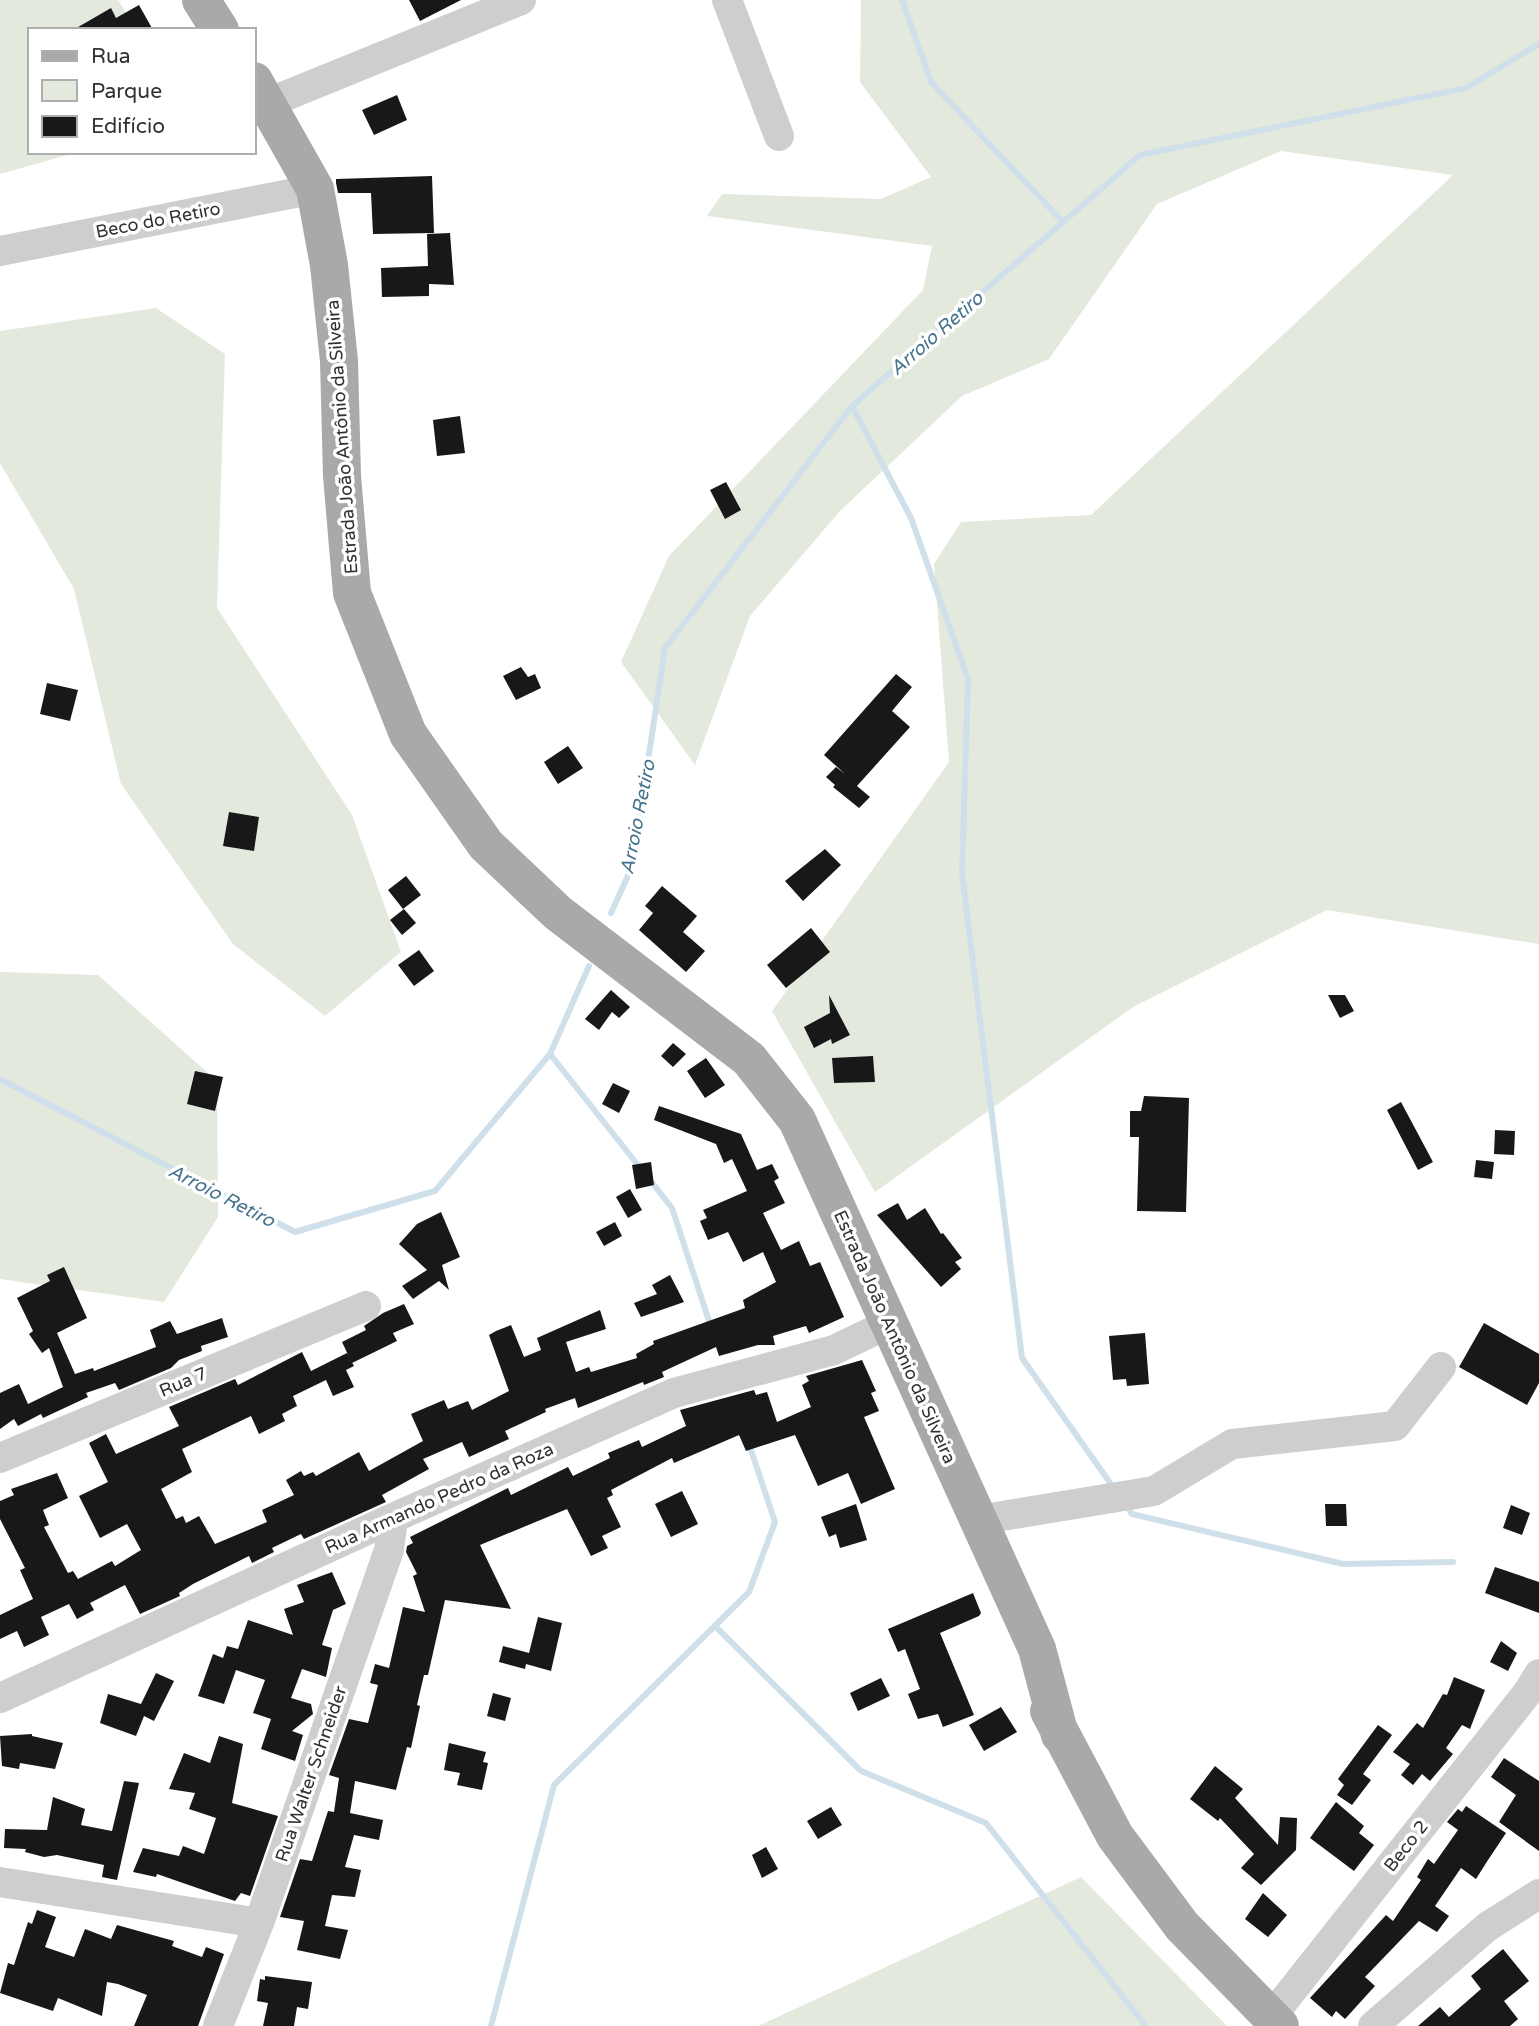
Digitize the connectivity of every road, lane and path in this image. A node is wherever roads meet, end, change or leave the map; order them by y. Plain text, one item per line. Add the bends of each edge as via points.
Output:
1 (201, 0) edge
2 (521, 0) edge
3 (727, 0) edge
4 (219, 28) edge
5 (261, 92) edge
6 (779, 136) dead end
7 (315, 189) junction
8 (0, 251) edge
9 (366, 1306) dead end
10 (878, 1328) junction
11 (1441, 1367) dead end
12 (0, 1458) edge
13 (393, 1518) junction
14 (978, 1520) junction
15 (1539, 1674) edge
16 (0, 1698) edge
17 (1060, 1735) junction
18 (0, 1882) edge
19 (1539, 1894) edge
20 (259, 1923) junction
21 (1275, 2022) edge
22 (218, 2026) edge
23 (1373, 2026) edge

1 - 4 main road
2 - 5 street
3 - 6 street
5 - 7 main road, Estrada João Antônio da Silveira
7 - 8 street, Beco do Retiro
7 - 10 main road, Estrada João Antônio da Silveira via 339,361 352,593 408,734 486,845 558,913 656,991 775,1125
9 - 12 street, Rua 7
10 - 13 street, Rua Armando Pedro da Roza via 834,1350 674,1393
10 - 14 main road, Estrada João Antônio da Silveira
10 - 17 main road, Estrada João Antônio da Silveira
11 - 14 street via 1395,1426 1232,1444 1154,1491
13 - 16 street, Rua Armando Pedro da Roza
13 - 20 street, Rua Walter Schneider via 389,1550
14 - 17 main road, Estrada João Antônio da Silveira via 1037,1649
15 - 21 street, Beco 2
17 - 21 main road, Estrada João Antônio da Silveira via 1115,1836 1182,1926
18 - 20 street
19 - 23 street via 1486,1927
20 - 22 street, Rua Walter Schneider

